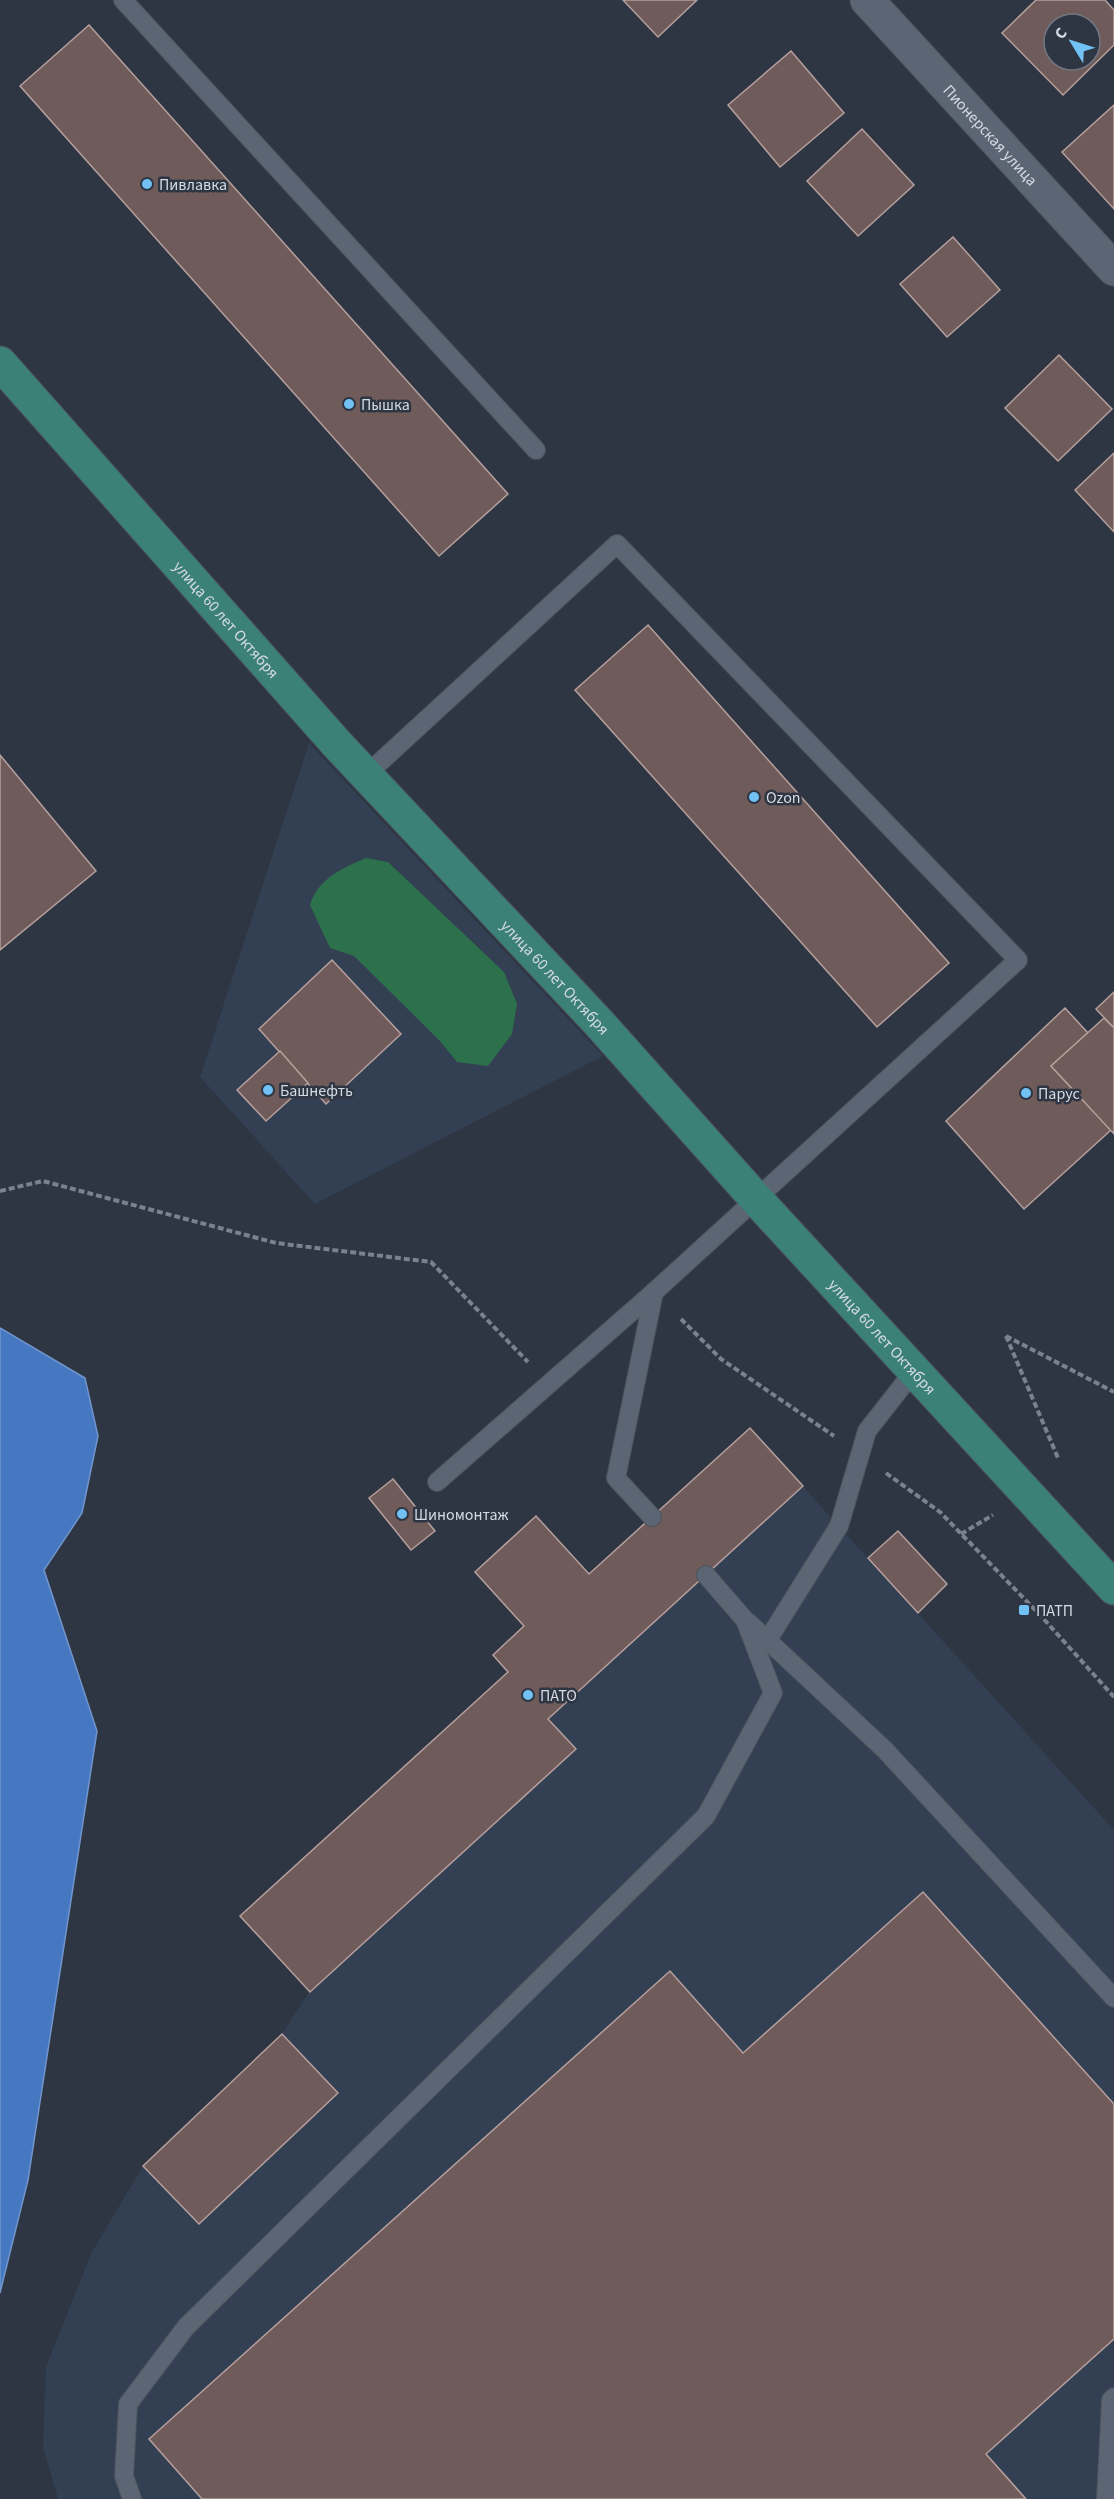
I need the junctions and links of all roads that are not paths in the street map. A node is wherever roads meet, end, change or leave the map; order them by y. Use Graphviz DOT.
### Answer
graph roads {
  1 [pos="123,0"];
  2 [pos="867,0"];
  3 [pos="1114,269"];
  4 [pos="0,363"];
  5 [pos="536,450"];
  6 [pos="366,775"];
  7 [pos="757,1200"];
  8 [pos="654,1292"];
  9 [pos="914,1371"];
  10 [pos="437,1482"];
  11 [pos="652,1517"];
  12 [pos="706,1575"];
  13 [pos="1114,1588"];
  14 [pos="745,1620"];
  15 [pos="767,1641"];
  16 [pos="1114,1998"];
  17 [pos="1114,2397"];
  18 [pos="132,2499"];
  19 [pos="1106,2499"];
  1 -- 5 [label="lane"];
  2 -- 3 [label="street, Пионерская улица"];
  4 -- 6 [label="main road, улица 60 лет Октября"];
  6 -- 7 [label="main road, улица 60 лет Октября"];
  6 -- 7 [label="lane"];
  7 -- 8 [label="lane"];
  7 -- 9 [label="main road, улица 60 лет Октября"];
  8 -- 10 [label="lane"];
  8 -- 11 [label="lane"];
  9 -- 13 [label="main road, улица 60 лет Октября"];
  9 -- 15 [label="lane"];
  12 -- 14 [label="lane"];
  14 -- 15 [label="lane"];
  14 -- 18 [label="lane"];
  15 -- 16 [label="lane"];
  17 -- 19 [label="lane"];
}
